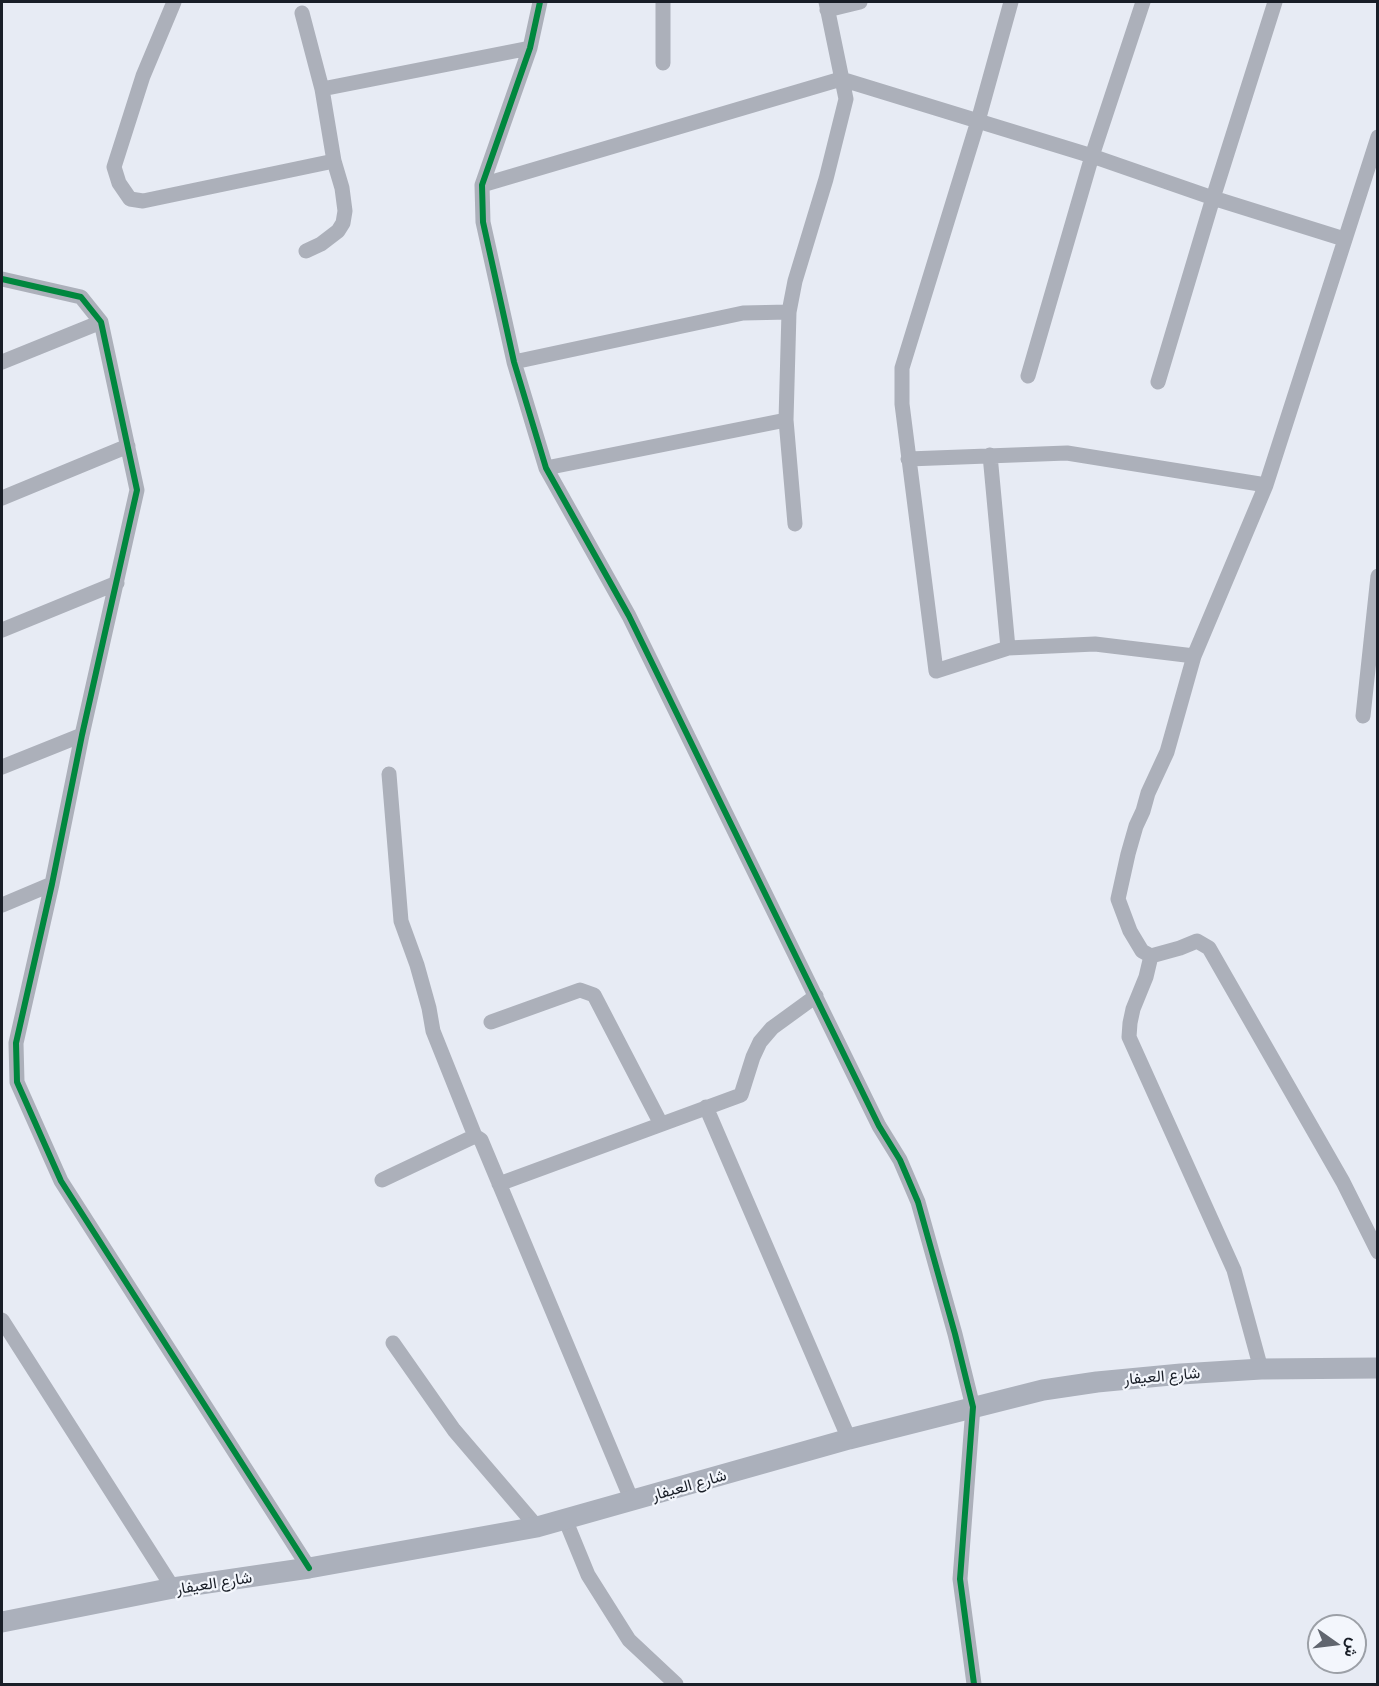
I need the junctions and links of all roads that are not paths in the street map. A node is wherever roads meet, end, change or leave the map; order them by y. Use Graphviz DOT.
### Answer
graph roads {
  1 [pos="174,2"];
  2 [pos="540,2"];
  3 [pos="663,2"];
  4 [pos="860,2"];
  5 [pos="1011,2"];
  6 [pos="1143,2"];
  7 [pos="1275,2"];
  8 [pos="826,6"];
  9 [pos="302,13"];
  10 [pos="530,48"];
  11 [pos="663,63"];
  12 [pos="841,79"];
  13 [pos="322,89"];
  14 [pos="978,121"];
  15 [pos="1377,137"];
  16 [pos="1092,156"];
  17 [pos="334,161"];
  18 [pos="482,185"];
  19 [pos="1214,198"];
  20 [pos="1344,239"];
  21 [pos="306,250"];
  22 [pos="2,279"];
  23 [pos="789,312"];
  24 [pos="101,322"];
  25 [pos="2,362"];
  26 [pos="514,362"];
  27 [pos="1028,376"];
  28 [pos="1158,382"];
  29 [pos="786,420"];
  30 [pos="128,446"];
  31 [pos="990,455"];
  32 [pos="908,459"];
  33 [pos="546,468"];
  34 [pos="1266,485"];
  35 [pos="2,498"];
  36 [pos="795,524"];
  37 [pos="1377,576"];
  38 [pos="117,583"];
  39 [pos="2,630"];
  40 [pos="1008,648"];
  41 [pos="1194,656"];
  42 [pos="1363,716"];
  43 [pos="82,735"];
  44 [pos="2,767"];
  45 [pos="388,774"];
  46 [pos="52,884"];
  47 [pos="2,905"];
  48 [pos="1151,956"];
  49 [pos="816,996"];
  50 [pos="491,1022"];
  51 [pos="706,1107"];
  52 [pos="661,1124"];
  53 [pos="475,1136"];
  54 [pos="382,1180"];
  55 [pos="500,1184"];
  56 [pos="1377,1252"];
  57 [pos="2,1320"];
  58 [pos="393,1343"];
  59 [pos="1377,1368"];
  60 [pos="1261,1369"];
  61 [pos="973,1407"];
  62 [pos="849,1439"];
  63 [pos="632,1501"];
  64 [pos="565,1519"];
  65 [pos="537,1527"];
  66 [pos="309,1568"];
  67 [pos="173,1588"];
  68 [pos="2,1622"];
  69 [pos="676,1684"];
  70 [pos="974,1684"];
  1 -- 17 [label="street"];
  2 -- 10 [label="street"];
  3 -- 11 [label="street"];
  4 -- 8 [label="street"];
  5 -- 14 [label="street"];
  6 -- 16 [label="street"];
  7 -- 19 [label="street"];
  8 -- 12 [label="street"];
  9 -- 13 [label="street"];
  10 -- 13 [label="street"];
  10 -- 18 [label="street"];
  12 -- 14 [label="street"];
  12 -- 18 [label="street"];
  12 -- 23 [label="street"];
  13 -- 17 [label="street"];
  14 -- 16 [label="street"];
  14 -- 32 [label="street"];
  15 -- 20 [label="street"];
  16 -- 19 [label="street"];
  16 -- 27 [label="street"];
  17 -- 21 [label="street"];
  18 -- 26 [label="street"];
  19 -- 20 [label="street"];
  19 -- 28 [label="street"];
  20 -- 34 [label="street"];
  22 -- 24 [label="street"];
  23 -- 26 [label="street"];
  23 -- 29 [label="street"];
  24 -- 25 [label="street"];
  24 -- 30 [label="street"];
  26 -- 33 [label="street"];
  29 -- 33 [label="street"];
  29 -- 36 [label="street"];
  30 -- 35 [label="street"];
  30 -- 38 [label="street"];
  31 -- 32 [label="street"];
  31 -- 34 [label="street"];
  31 -- 40 [label="street"];
  32 -- 40 [label="street"];
  33 -- 49 [label="street"];
  34 -- 41 [label="street"];
  37 -- 42 [label="street"];
  38 -- 39 [label="street"];
  38 -- 43 [label="street"];
  40 -- 41 [label="street"];
  41 -- 48 [label="street"];
  43 -- 44 [label="street"];
  43 -- 46 [label="street"];
  45 -- 53 [label="street"];
  46 -- 47 [label="street"];
  46 -- 66 [label="street"];
  48 -- 56 [label="street"];
  48 -- 60 [label="street"];
  49 -- 51 [label="street"];
  49 -- 61 [label="street"];
  50 -- 52 [label="street"];
  51 -- 52 [label="street"];
  51 -- 62 [label="street"];
  52 -- 55 [label="street"];
  53 -- 54 [label="street"];
  53 -- 55 [label="street"];
  55 -- 63 [label="street"];
  57 -- 67 [label="street"];
  58 -- 65 [label="street"];
  59 -- 60 [label="main road, شارع العيفار"];
  60 -- 61 [label="main road, شارع العيفار"];
  61 -- 62 [label="main road, شارع العيفار"];
  61 -- 70 [label="street"];
  62 -- 63 [label="main road, شارع العيفار"];
  63 -- 64 [label="main road, شارع العيفار"];
  64 -- 65 [label="main road, شارع العيفار"];
  64 -- 69 [label="street"];
  65 -- 66 [label="main road, شارع العيفار"];
  66 -- 67 [label="main road, شارع العيفار"];
  67 -- 68 [label="main road, شارع العيفار"];
}
